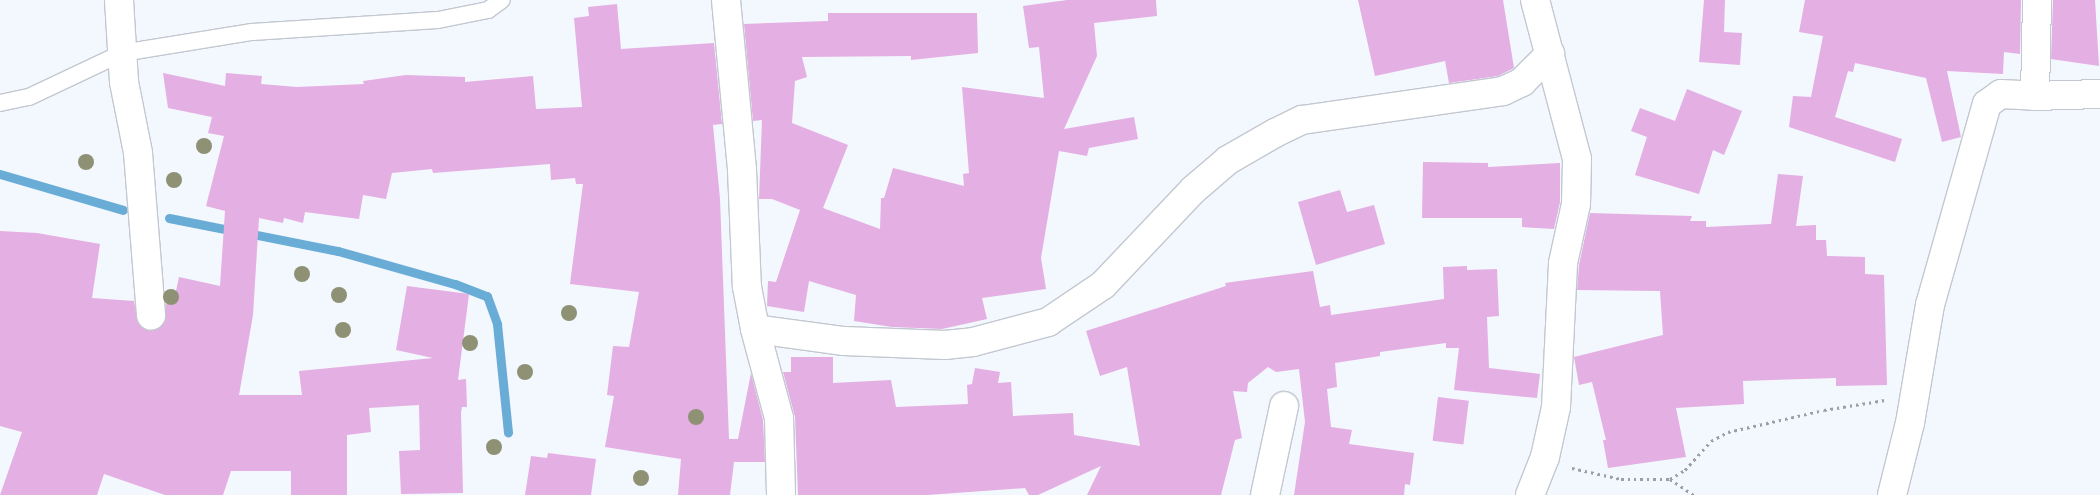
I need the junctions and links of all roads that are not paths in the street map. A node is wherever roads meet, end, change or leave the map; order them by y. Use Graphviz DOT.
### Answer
graph roads {
  1 [pos="119,0"];
  2 [pos="502,0"];
  3 [pos="726,0"];
  4 [pos="1535,0"];
  5 [pos="2037,0"];
  6 [pos="122,53"];
  7 [pos="1550,54"];
  8 [pos="2100,94"];
  9 [pos="2035,96"];
  10 [pos="0,103"];
  11 [pos="151,314"];
  12 [pos="755,329"];
  13 [pos="1284,406"];
  14 [pos="781,495"];
  15 [pos="1265,495"];
  16 [pos="1530,495"];
  17 [pos="1892,495"];
  1 -- 6 [label="street"];
  2 -- 6 [label="lane"];
  3 -- 12 [label="street"];
  4 -- 7 [label="street"];
  5 -- 9 [label="street"];
  6 -- 10 [label="lane"];
  6 -- 11 [label="street"];
  7 -- 12 [label="street"];
  7 -- 16 [label="street"];
  8 -- 9 [label="street"];
  9 -- 17 [label="street"];
  12 -- 14 [label="street"];
  13 -- 15 [label="street"];
}
